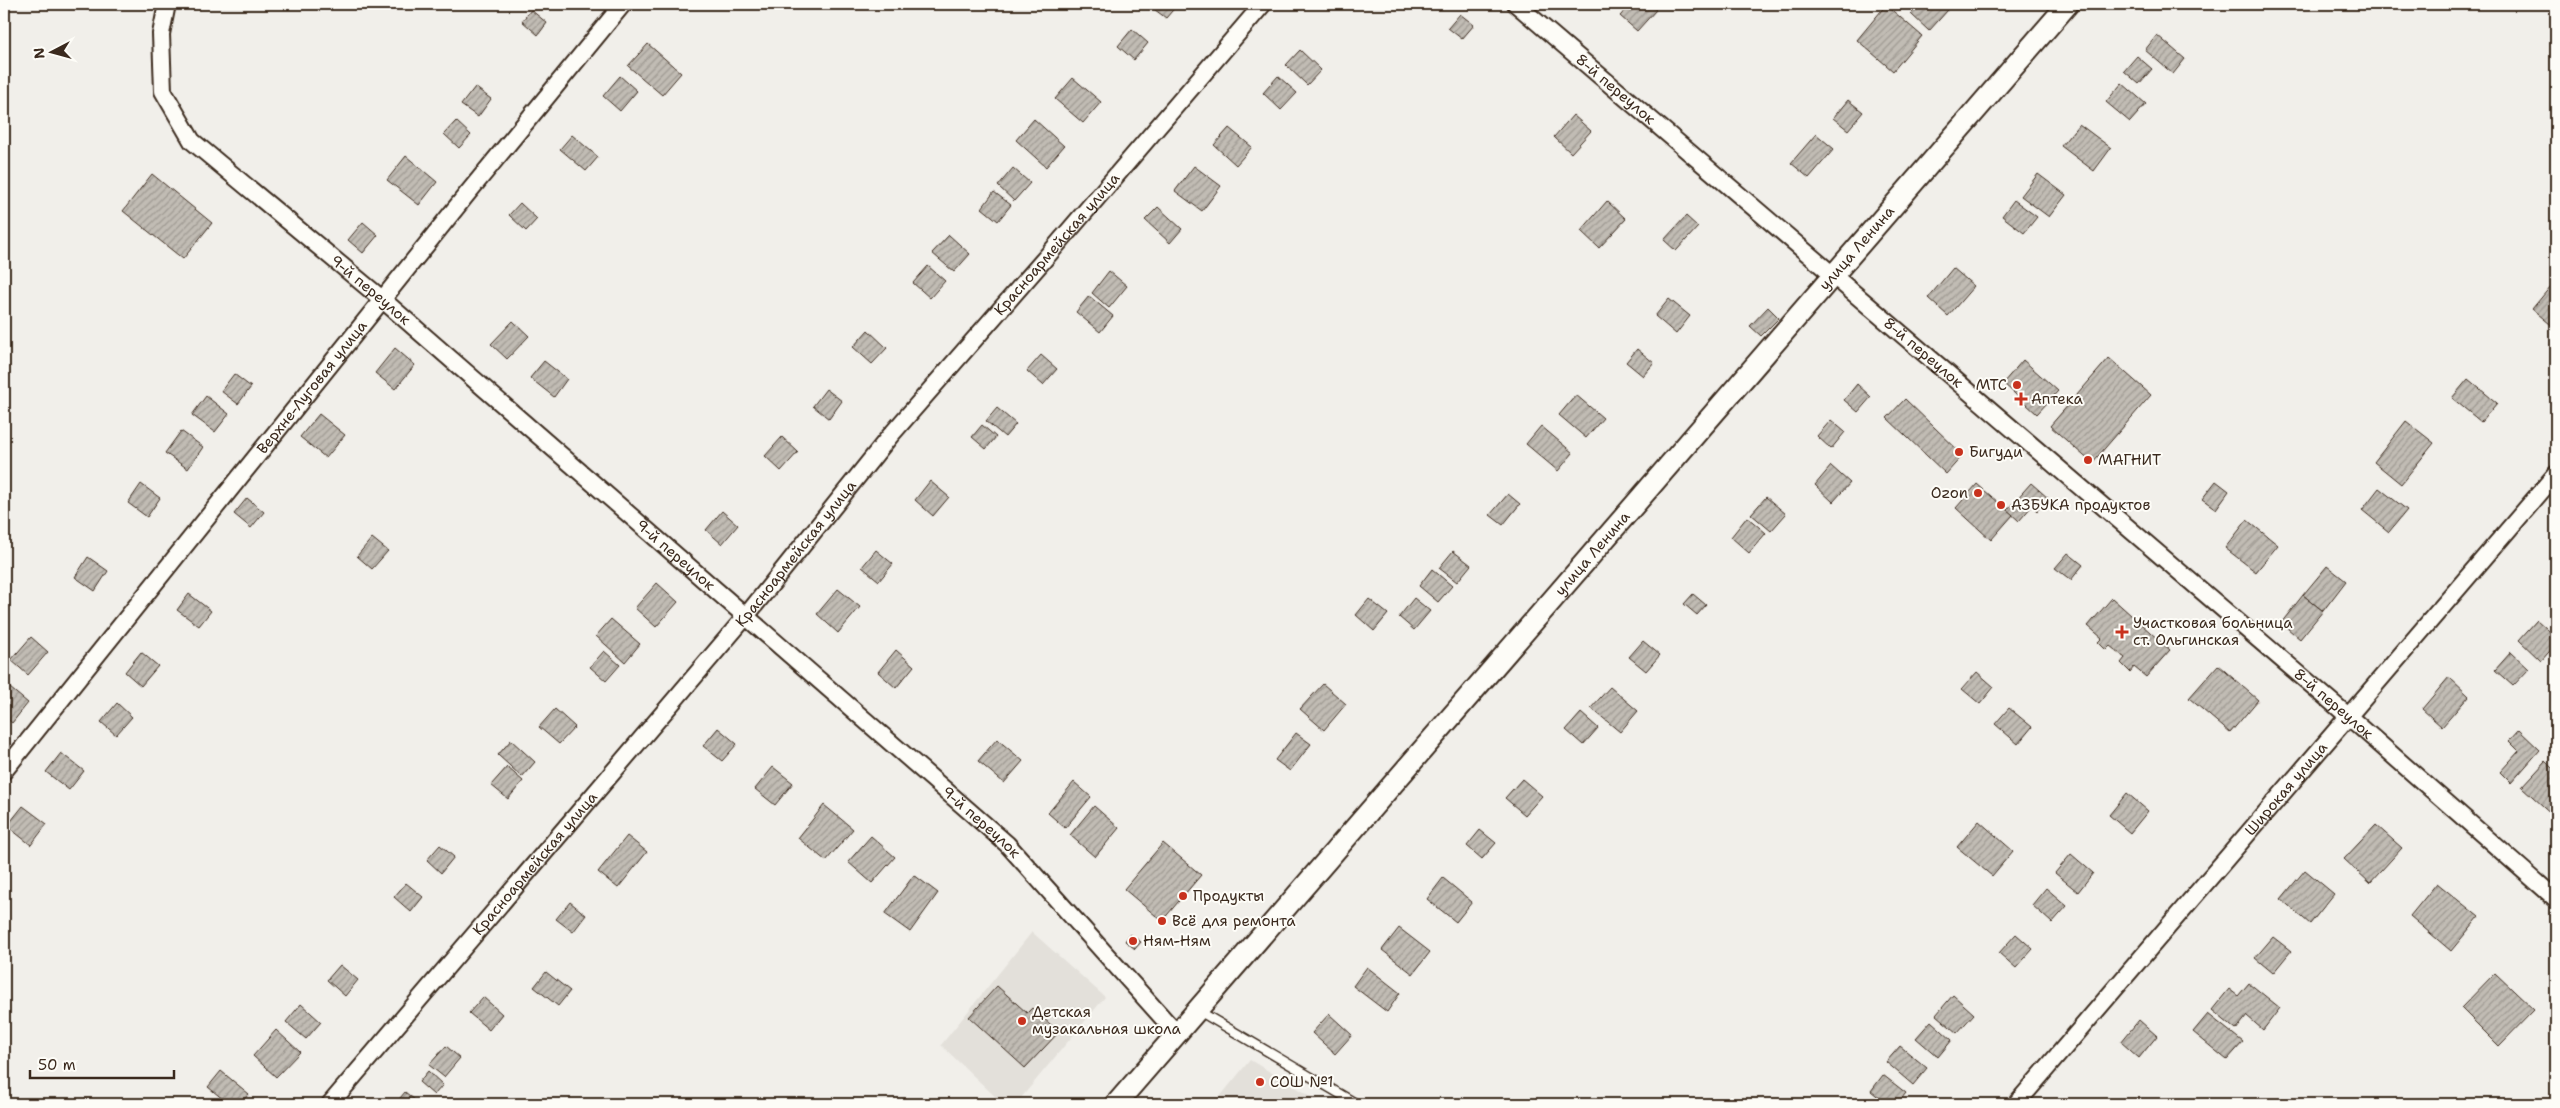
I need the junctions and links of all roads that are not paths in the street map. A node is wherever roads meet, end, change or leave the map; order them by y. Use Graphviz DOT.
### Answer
graph roads {
  1 [pos="167,4"];
  2 [pos="623,4"];
  3 [pos="1263,4"];
  4 [pos="1516,4"];
  5 [pos="2068,4"];
  6 [pos="1834,275"];
  7 [pos="383,300"];
  8 [pos="2556,474"];
  9 [pos="746,616"];
  10 [pos="2348,716"];
  11 [pos="4,771"];
  12 [pos="2556,899"];
  13 [pos="1199,1011"];
  14 [pos="1178,1035"];
  15 [pos="330,1104"];
  16 [pos="1116,1104"];
  17 [pos="1357,1104"];
  18 [pos="2016,1104"];
  1 -- 7 [label="street, 9-й переулок"];
  2 -- 7 [label="street, Верхне-Луговая улица"];
  3 -- 9 [label="street, Красноармейская улица"];
  4 -- 6 [label="street, 8-й переулок"];
  5 -- 6 [label="street, улица Ленина"];
  6 -- 10 [label="street, 8-й переулок"];
  6 -- 13 [label="street, улица Ленина"];
  7 -- 9 [label="street, 9-й переулок"];
  7 -- 11 [label="street, Верхне-Луговая улица"];
  8 -- 10 [label="street, Широкая улица"];
  9 -- 14 [label="street, 9-й переулок"];
  9 -- 15 [label="street, Красноармейская улица"];
  10 -- 12 [label="street, 8-й переулок"];
  10 -- 18 [label="street, Широкая улица"];
  13 -- 14 [label="street, улица Ленина"];
  13 -- 17 [label="lane"];
  14 -- 16 [label="street, улица Ленина"];
}
